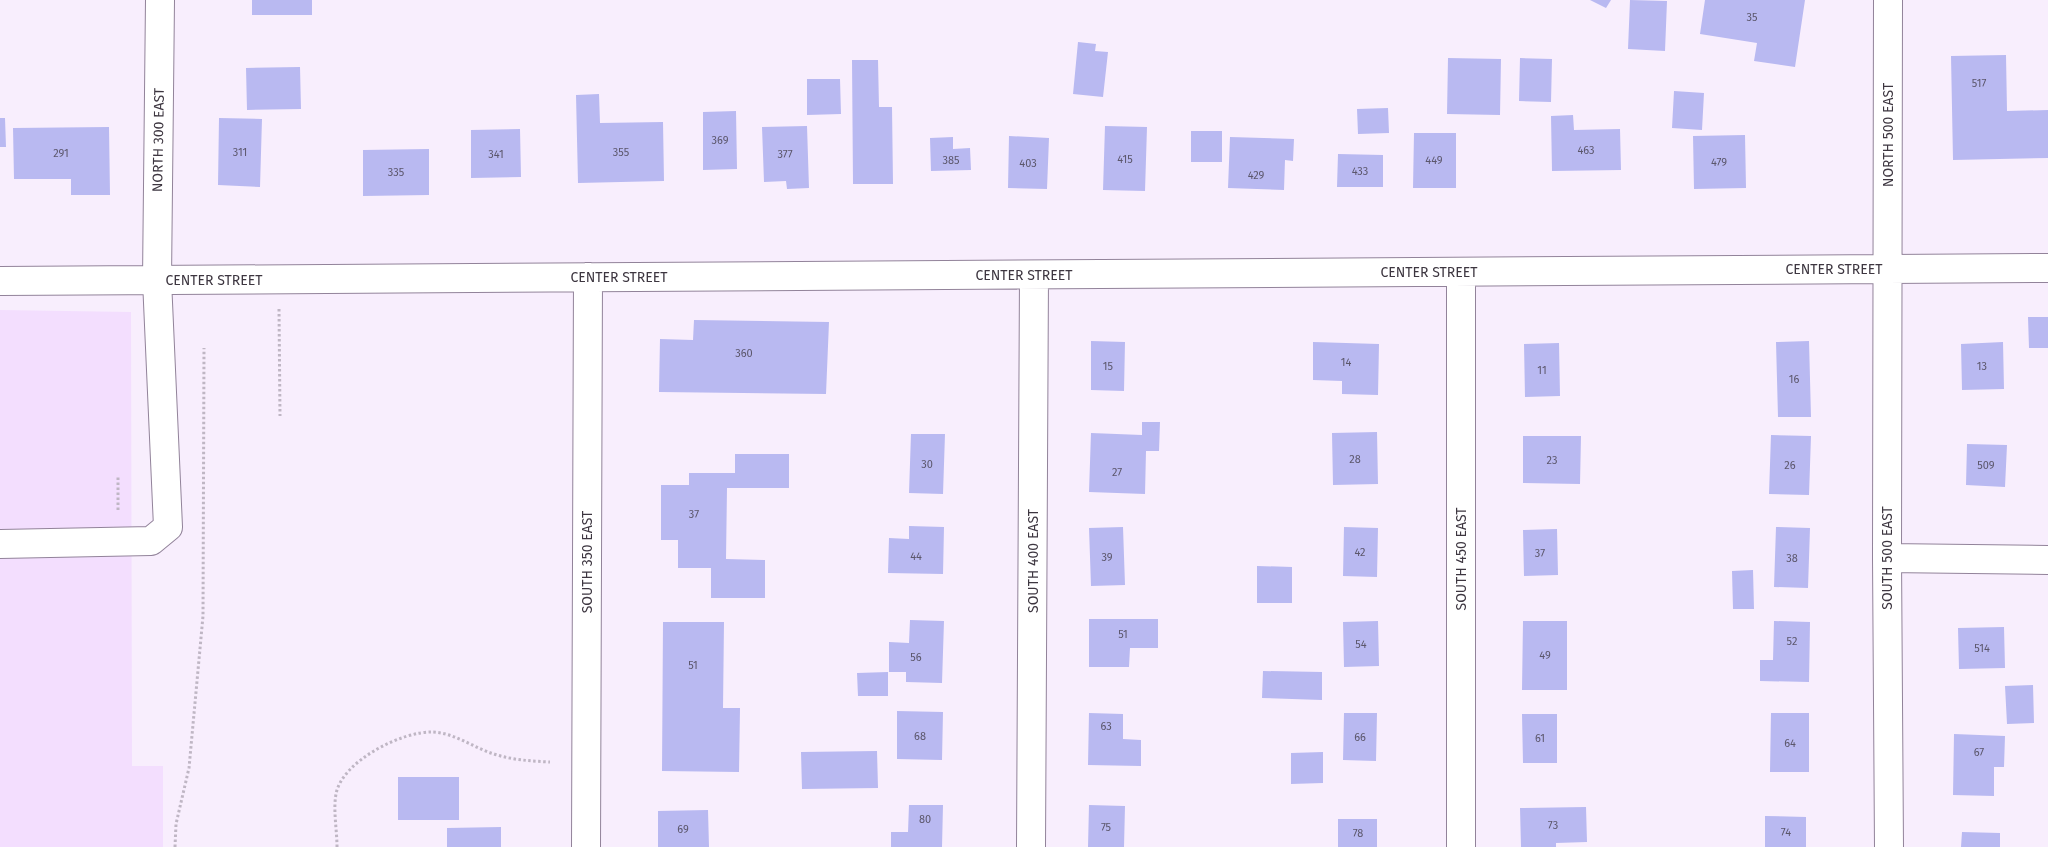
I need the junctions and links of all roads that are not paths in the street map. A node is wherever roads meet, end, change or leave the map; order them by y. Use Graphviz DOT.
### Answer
graph roads {
  1 [pos="160,0"];
  2 [pos="1888,0"];
  3 [pos="2048,268"];
  4 [pos="1888,269"];
  5 [pos="1461,272"];
  6 [pos="1034,274"];
  7 [pos="588,277"];
  8 [pos="157,280"];
  9 [pos="0,281"];
  10 [pos="0,544"];
  11 [pos="1887,558"];
  12 [pos="2048,560"];
  13 [pos="586,847"];
  14 [pos="1031,847"];
  15 [pos="1461,847"];
  16 [pos="1889,847"];
  1 -- 8 [label="street, NORTH 300 EAST"];
  2 -- 4 [label="street, NORTH 500 EAST"];
  3 -- 4 [label="street, CENTER STREET"];
  4 -- 5 [label="street, CENTER STREET"];
  4 -- 11 [label="street, SOUTH 500 EAST"];
  5 -- 6 [label="street, CENTER STREET"];
  5 -- 15 [label="street, SOUTH 450 EAST"];
  6 -- 7 [label="street, CENTER STREET"];
  6 -- 14 [label="street, SOUTH 400 EAST"];
  7 -- 8 [label="street, CENTER STREET"];
  7 -- 13 [label="street, SOUTH 350 EAST"];
  8 -- 9 [label="street, CENTER STREET"];
  8 -- 10 [label="street, NORTH 300 EAST"];
  11 -- 12 [label="street"];
  11 -- 16 [label="street, SOUTH 500 EAST"];
}
